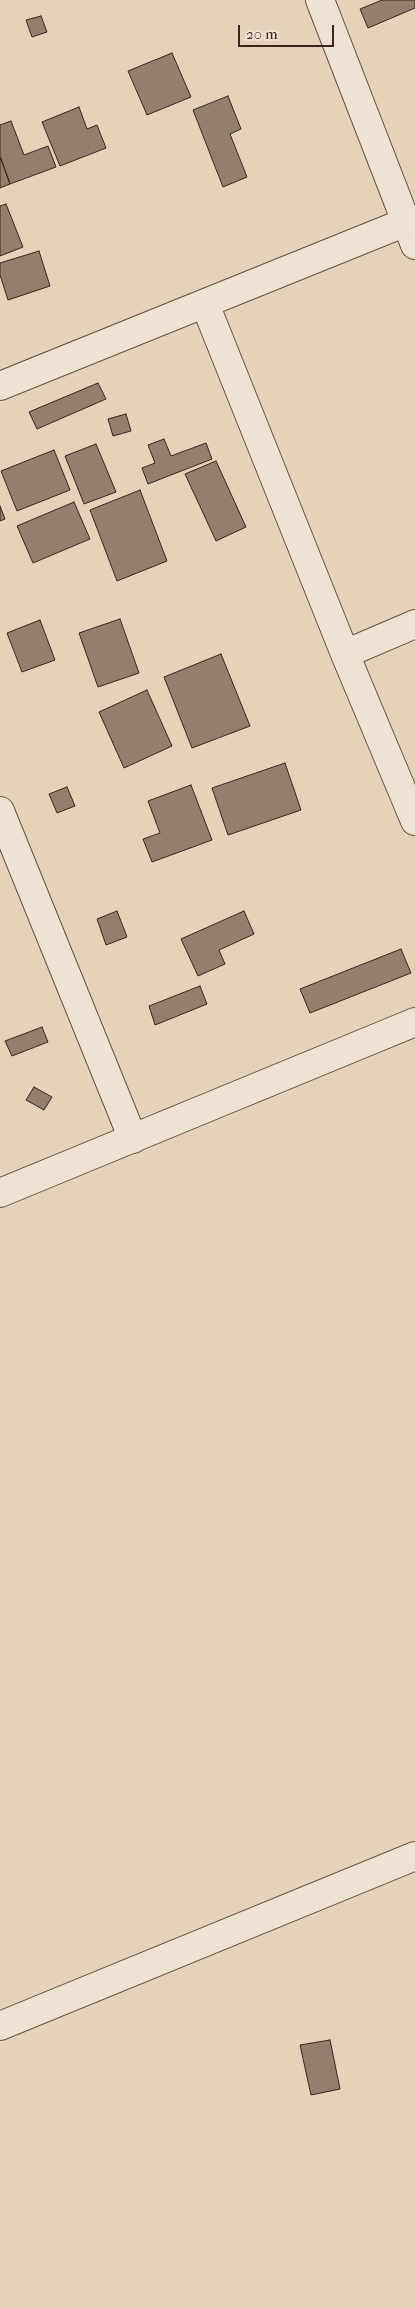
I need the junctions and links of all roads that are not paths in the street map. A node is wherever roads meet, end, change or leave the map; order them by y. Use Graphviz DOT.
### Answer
graph roads {
  1 [pos="320,0"];
  2 [pos="410,233"];
  3 [pos="205,304"];
  4 [pos="0,386"];
  5 [pos="415,624"];
  6 [pos="344,654"];
  7 [pos="0,811"];
  8 [pos="415,821"];
  9 [pos="415,1022"];
  10 [pos="133,1138"];
  11 [pos="0,1193"];
  12 [pos="415,1856"];
  13 [pos="0,2026"];
  1 -- 2 [label="street"];
  2 -- 3 [label="street"];
  3 -- 4 [label="street"];
  3 -- 6 [label="street"];
  5 -- 6 [label="street"];
  6 -- 8 [label="street"];
  7 -- 10 [label="street"];
  9 -- 10 [label="street"];
  10 -- 11 [label="street"];
  12 -- 13 [label="street"];
}
